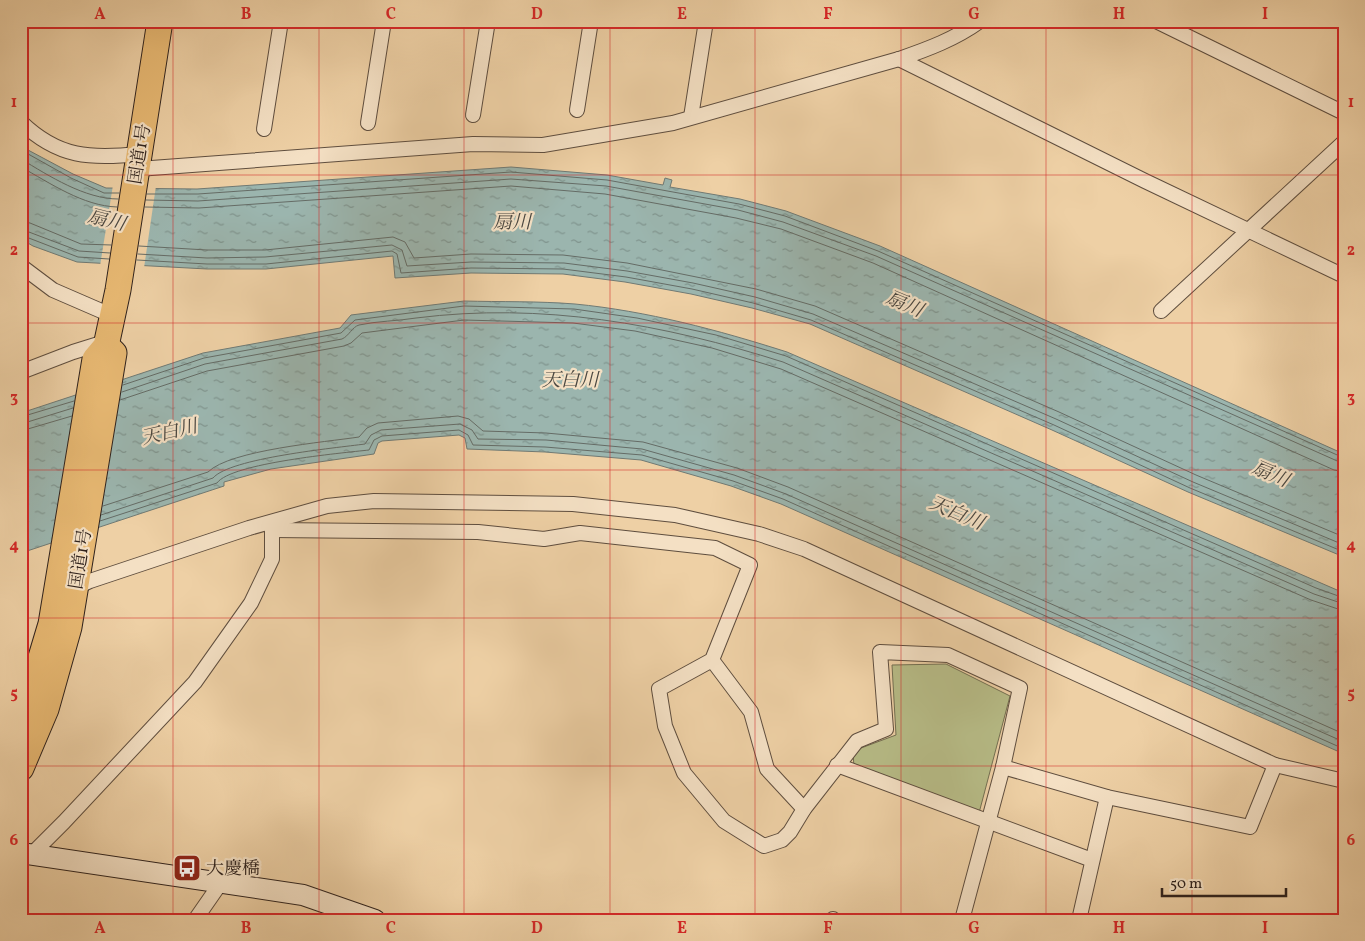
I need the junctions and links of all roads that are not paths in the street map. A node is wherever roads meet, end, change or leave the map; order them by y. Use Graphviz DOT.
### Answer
graph roads {
  1 [pos="160,21"];
  2 [pos="281,21"];
  3 [pos="384,21"];
  4 [pos="488,21"];
  5 [pos="591,21"];
  6 [pos="706,21"];
  7 [pos="980,21"];
  8 [pos="1156,21"];
  9 [pos="899,59"];
  10 [pos="577,110"];
  11 [pos="1344,113"];
  12 [pos="473,114"];
  13 [pos="691,117"];
  14 [pos="21,122"];
  15 [pos="368,123"];
  16 [pos="264,129"];
  17 [pos="1344,142"];
  18 [pos="138,167"];
  19 [pos="1249,230"];
  20 [pos="21,266"];
  21 [pos="1344,276"];
  22 [pos="1161,311"];
  23 [pos="113,316"];
  24 [pos="105,350"];
  25 [pos="21,372"];
  26 [pos="270,526"];
  27 [pos="69,585"];
  28 [pos="712,660"];
  29 [pos="21,724"];
  30 [pos="837,765"];
  31 [pos="1275,765"];
  32 [pos="1003,767"];
  33 [pos="21,768"];
  34 [pos="1344,781"];
  35 [pos="1107,797"];
  36 [pos="804,809"];
  37 [pos="987,822"];
  38 [pos="26,854"];
  39 [pos="1092,860"];
  40 [pos="220,884"];
  41 [pos="195,920"];
  42 [pos="375,920"];
  43 [pos="962,920"];
  44 [pos="1079,920"];
  1 -- 18 [label="highway, 国道1号"];
  2 -- 16 [label="street"];
  3 -- 15 [label="street"];
  4 -- 12 [label="street"];
  5 -- 10 [label="street"];
  6 -- 13 [label="street"];
  7 -- 9 [label="street"];
  8 -- 11 [label="street"];
  9 -- 13 [label="street"];
  9 -- 19 [label="street"];
  13 -- 18 [label="street"];
  14 -- 18 [label="street"];
  17 -- 19 [label="street"];
  18 -- 23 [label="highway, 国道1号"];
  19 -- 21 [label="street"];
  19 -- 22 [label="street"];
  20 -- 23 [label="street"];
  23 -- 24 [label="highway, 国道1号"];
  24 -- 25 [label="street"];
  24 -- 27 [label="highway, 国道1号"];
  26 -- 27 [label="street"];
  26 -- 28 [label="street"];
  26 -- 31 [label="street"];
  26 -- 38 [label="street"];
  27 -- 29 [label="highway, 国道1号"];
  27 -- 33 [label="highway, 国道1号"];
  28 -- 36 [label="street"];
  28 -- 36 [label="street"];
  30 -- 32 [label="street"];
  30 -- 36 [label="street"];
  30 -- 37 [label="street"];
  31 -- 34 [label="street"];
  31 -- 35 [label="street"];
  32 -- 35 [label="street"];
  32 -- 37 [label="street"];
  35 -- 39 [label="street"];
  37 -- 39 [label="street"];
  37 -- 43 [label="street"];
  38 -- 40 [label="street"];
  39 -- 44 [label="street"];
  40 -- 41 [label="street"];
  40 -- 42 [label="street"];
}
